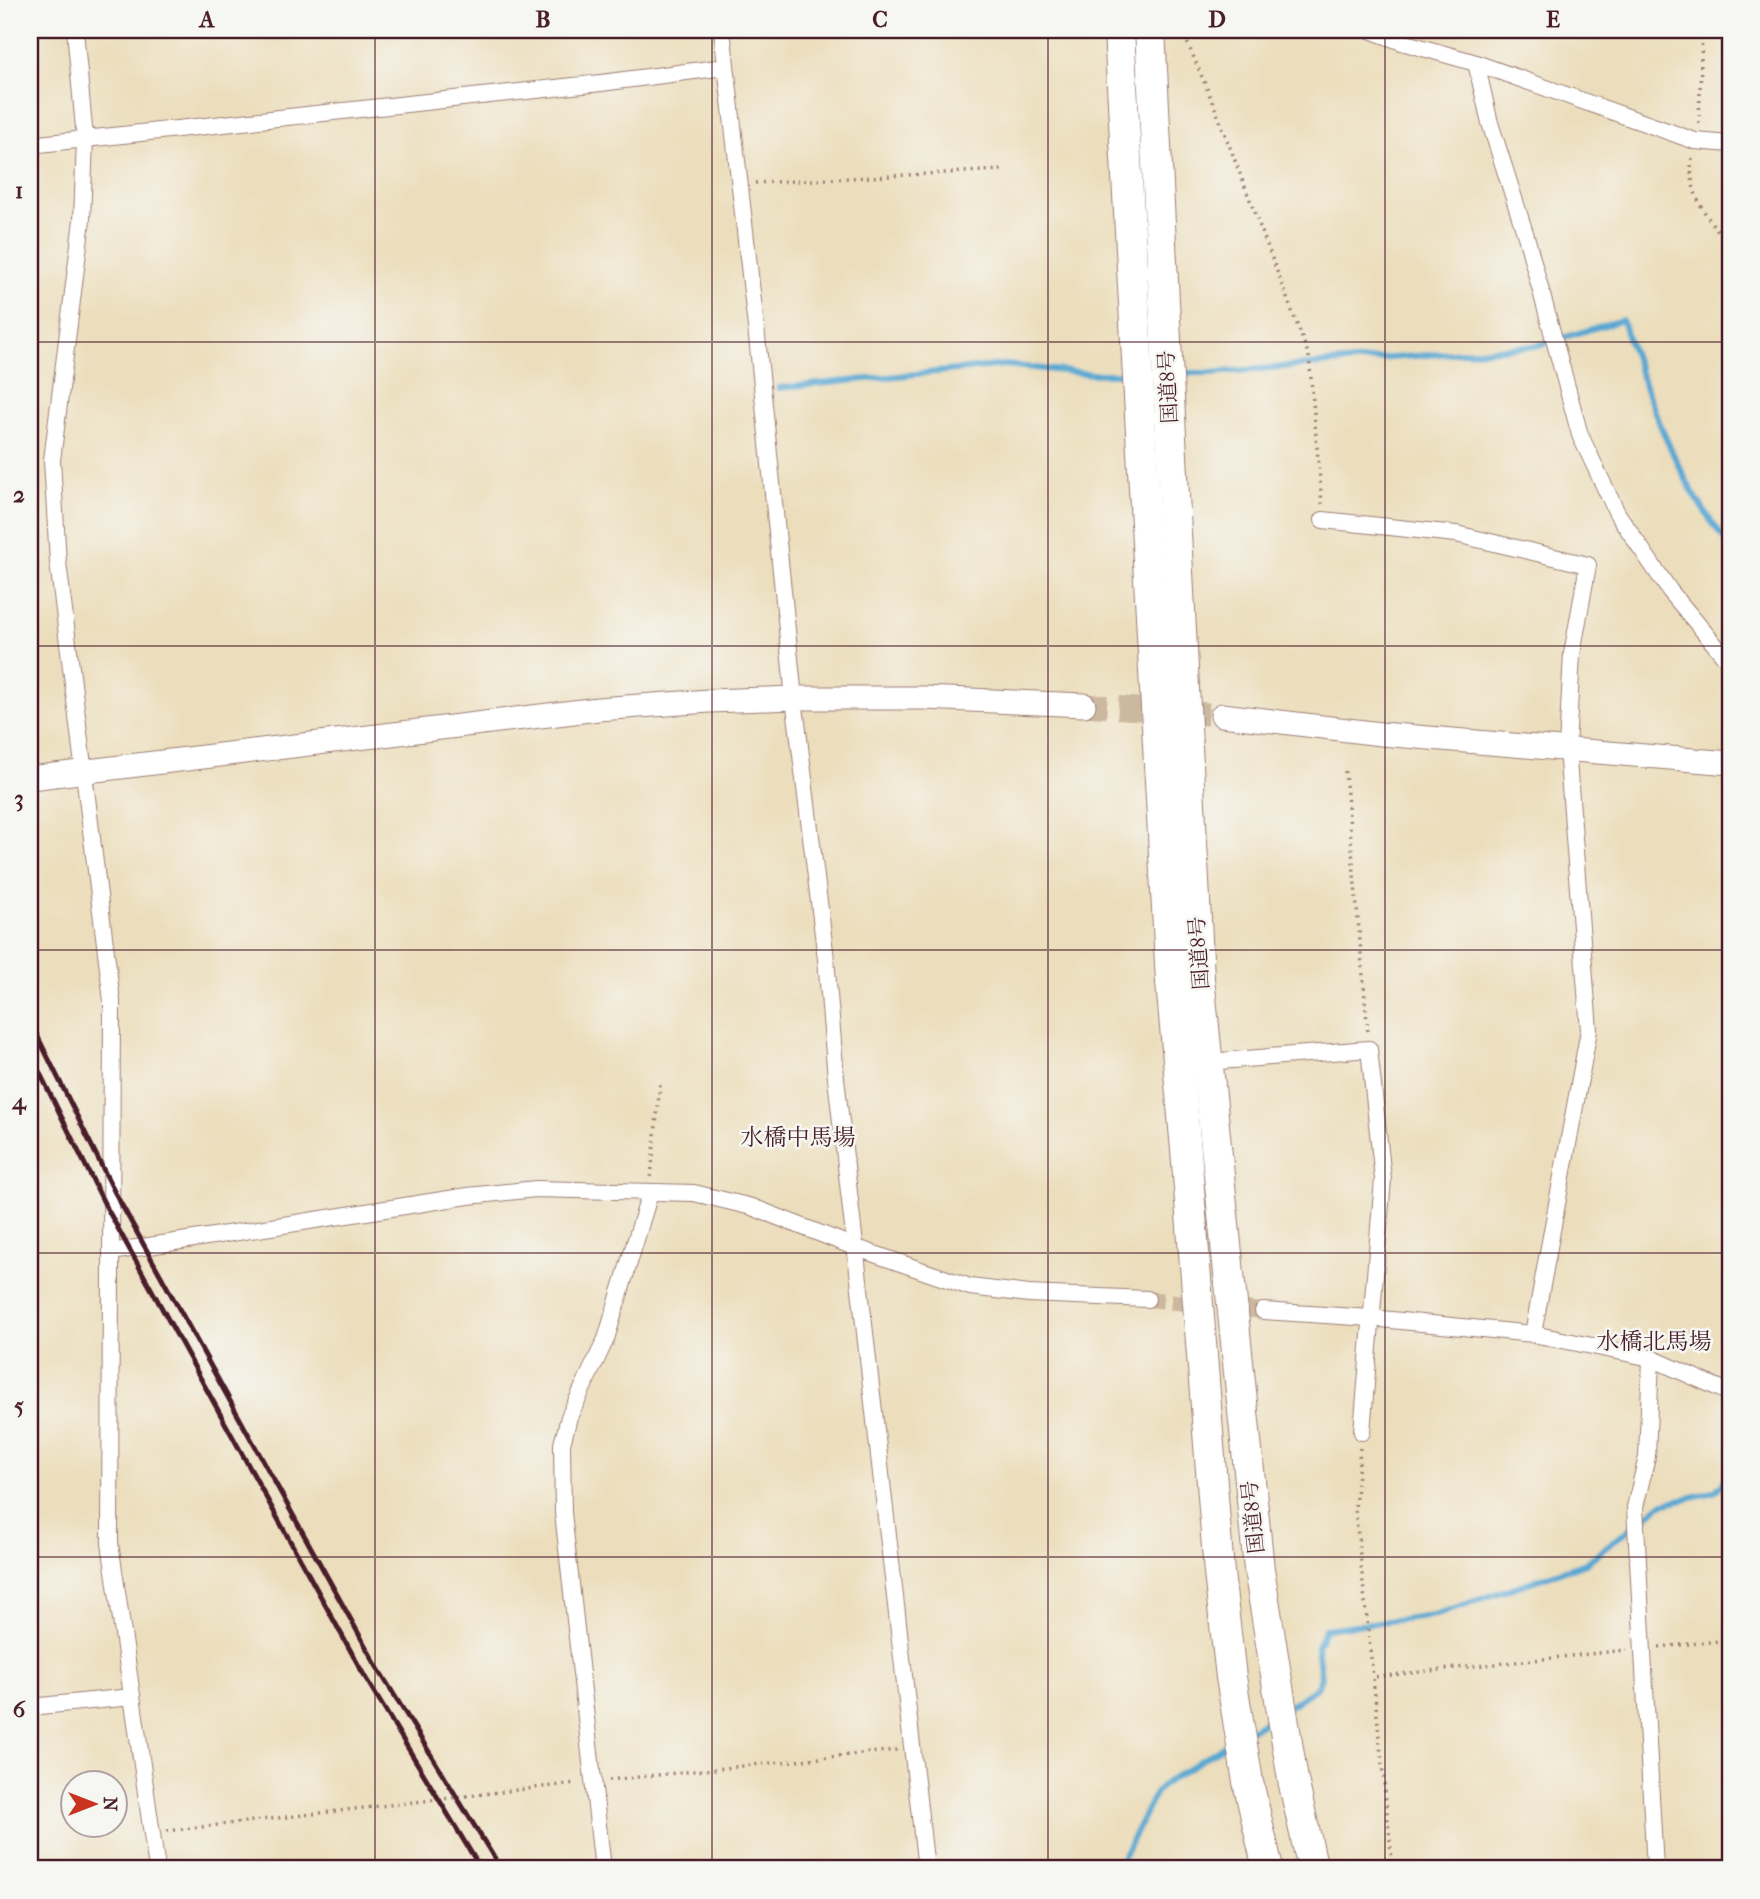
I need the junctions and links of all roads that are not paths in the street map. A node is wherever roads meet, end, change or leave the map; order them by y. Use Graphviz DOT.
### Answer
graph roads {
  1 [pos="75,30"];
  2 [pos="722,30"];
  3 [pos="1119,30"];
  4 [pos="1150,30"];
  5 [pos="1370,30"];
  6 [pos="1476,63"];
  7 [pos="725,67"];
  8 [pos="85,139"];
  9 [pos="1730,144"];
  10 [pos="30,145"];
  11 [pos="1323,520"];
  12 [pos="1730,663"];
  13 [pos="794,698"];
  14 [pos="1084,705"];
  15 [pos="1222,715"];
  16 [pos="1567,748"];
  17 [pos="1730,763"];
  18 [pos="85,772"];
  19 [pos="30,778"];
  20 [pos="1208,1062"];
  21 [pos="650,1193"];
  22 [pos="857,1248"];
  23 [pos="111,1252"];
  24 [pos="1147,1299"];
  25 [pos="1263,1311"];
  26 [pos="1371,1318"];
  27 [pos="1533,1335"];
  28 [pos="1651,1358"];
  29 [pos="1730,1393"];
  30 [pos="1362,1432"];
  31 [pos="132,1697"];
  32 [pos="30,1707"];
  33 [pos="157,1869"];
  34 [pos="603,1869"];
  35 [pos="926,1869"];
  36 [pos="1269,1869"];
  37 [pos="1313,1869"];
  38 [pos="1655,1869"];
  1 -- 8 [label="street"];
  2 -- 7 [label="street"];
  3 -- 36 [label="highway, 国道8号"];
  4 -- 20 [label="highway, 国道8号"];
  5 -- 6 [label="street"];
  6 -- 9 [label="street"];
  6 -- 12 [label="street"];
  7 -- 8 [label="street"];
  7 -- 13 [label="street"];
  8 -- 10 [label="street"];
  8 -- 18 [label="street"];
  11 -- 16 [label="street"];
  13 -- 14 [label="street"];
  13 -- 18 [label="street"];
  13 -- 22 [label="street"];
  15 -- 16 [label="street"];
  16 -- 17 [label="street"];
  16 -- 27 [label="street"];
  18 -- 19 [label="street"];
  18 -- 23 [label="street"];
  20 -- 26 [label="street"];
  20 -- 37 [label="highway, 国道8号"];
  21 -- 22 [label="street"];
  21 -- 23 [label="street"];
  21 -- 34 [label="street"];
  22 -- 24 [label="street"];
  22 -- 35 [label="street"];
  23 -- 31 [label="street"];
  25 -- 26 [label="street"];
  26 -- 27 [label="street"];
  26 -- 30 [label="street"];
  27 -- 28 [label="street"];
  28 -- 29 [label="street"];
  28 -- 38 [label="street"];
  31 -- 32 [label="street"];
  31 -- 33 [label="street"];
}
